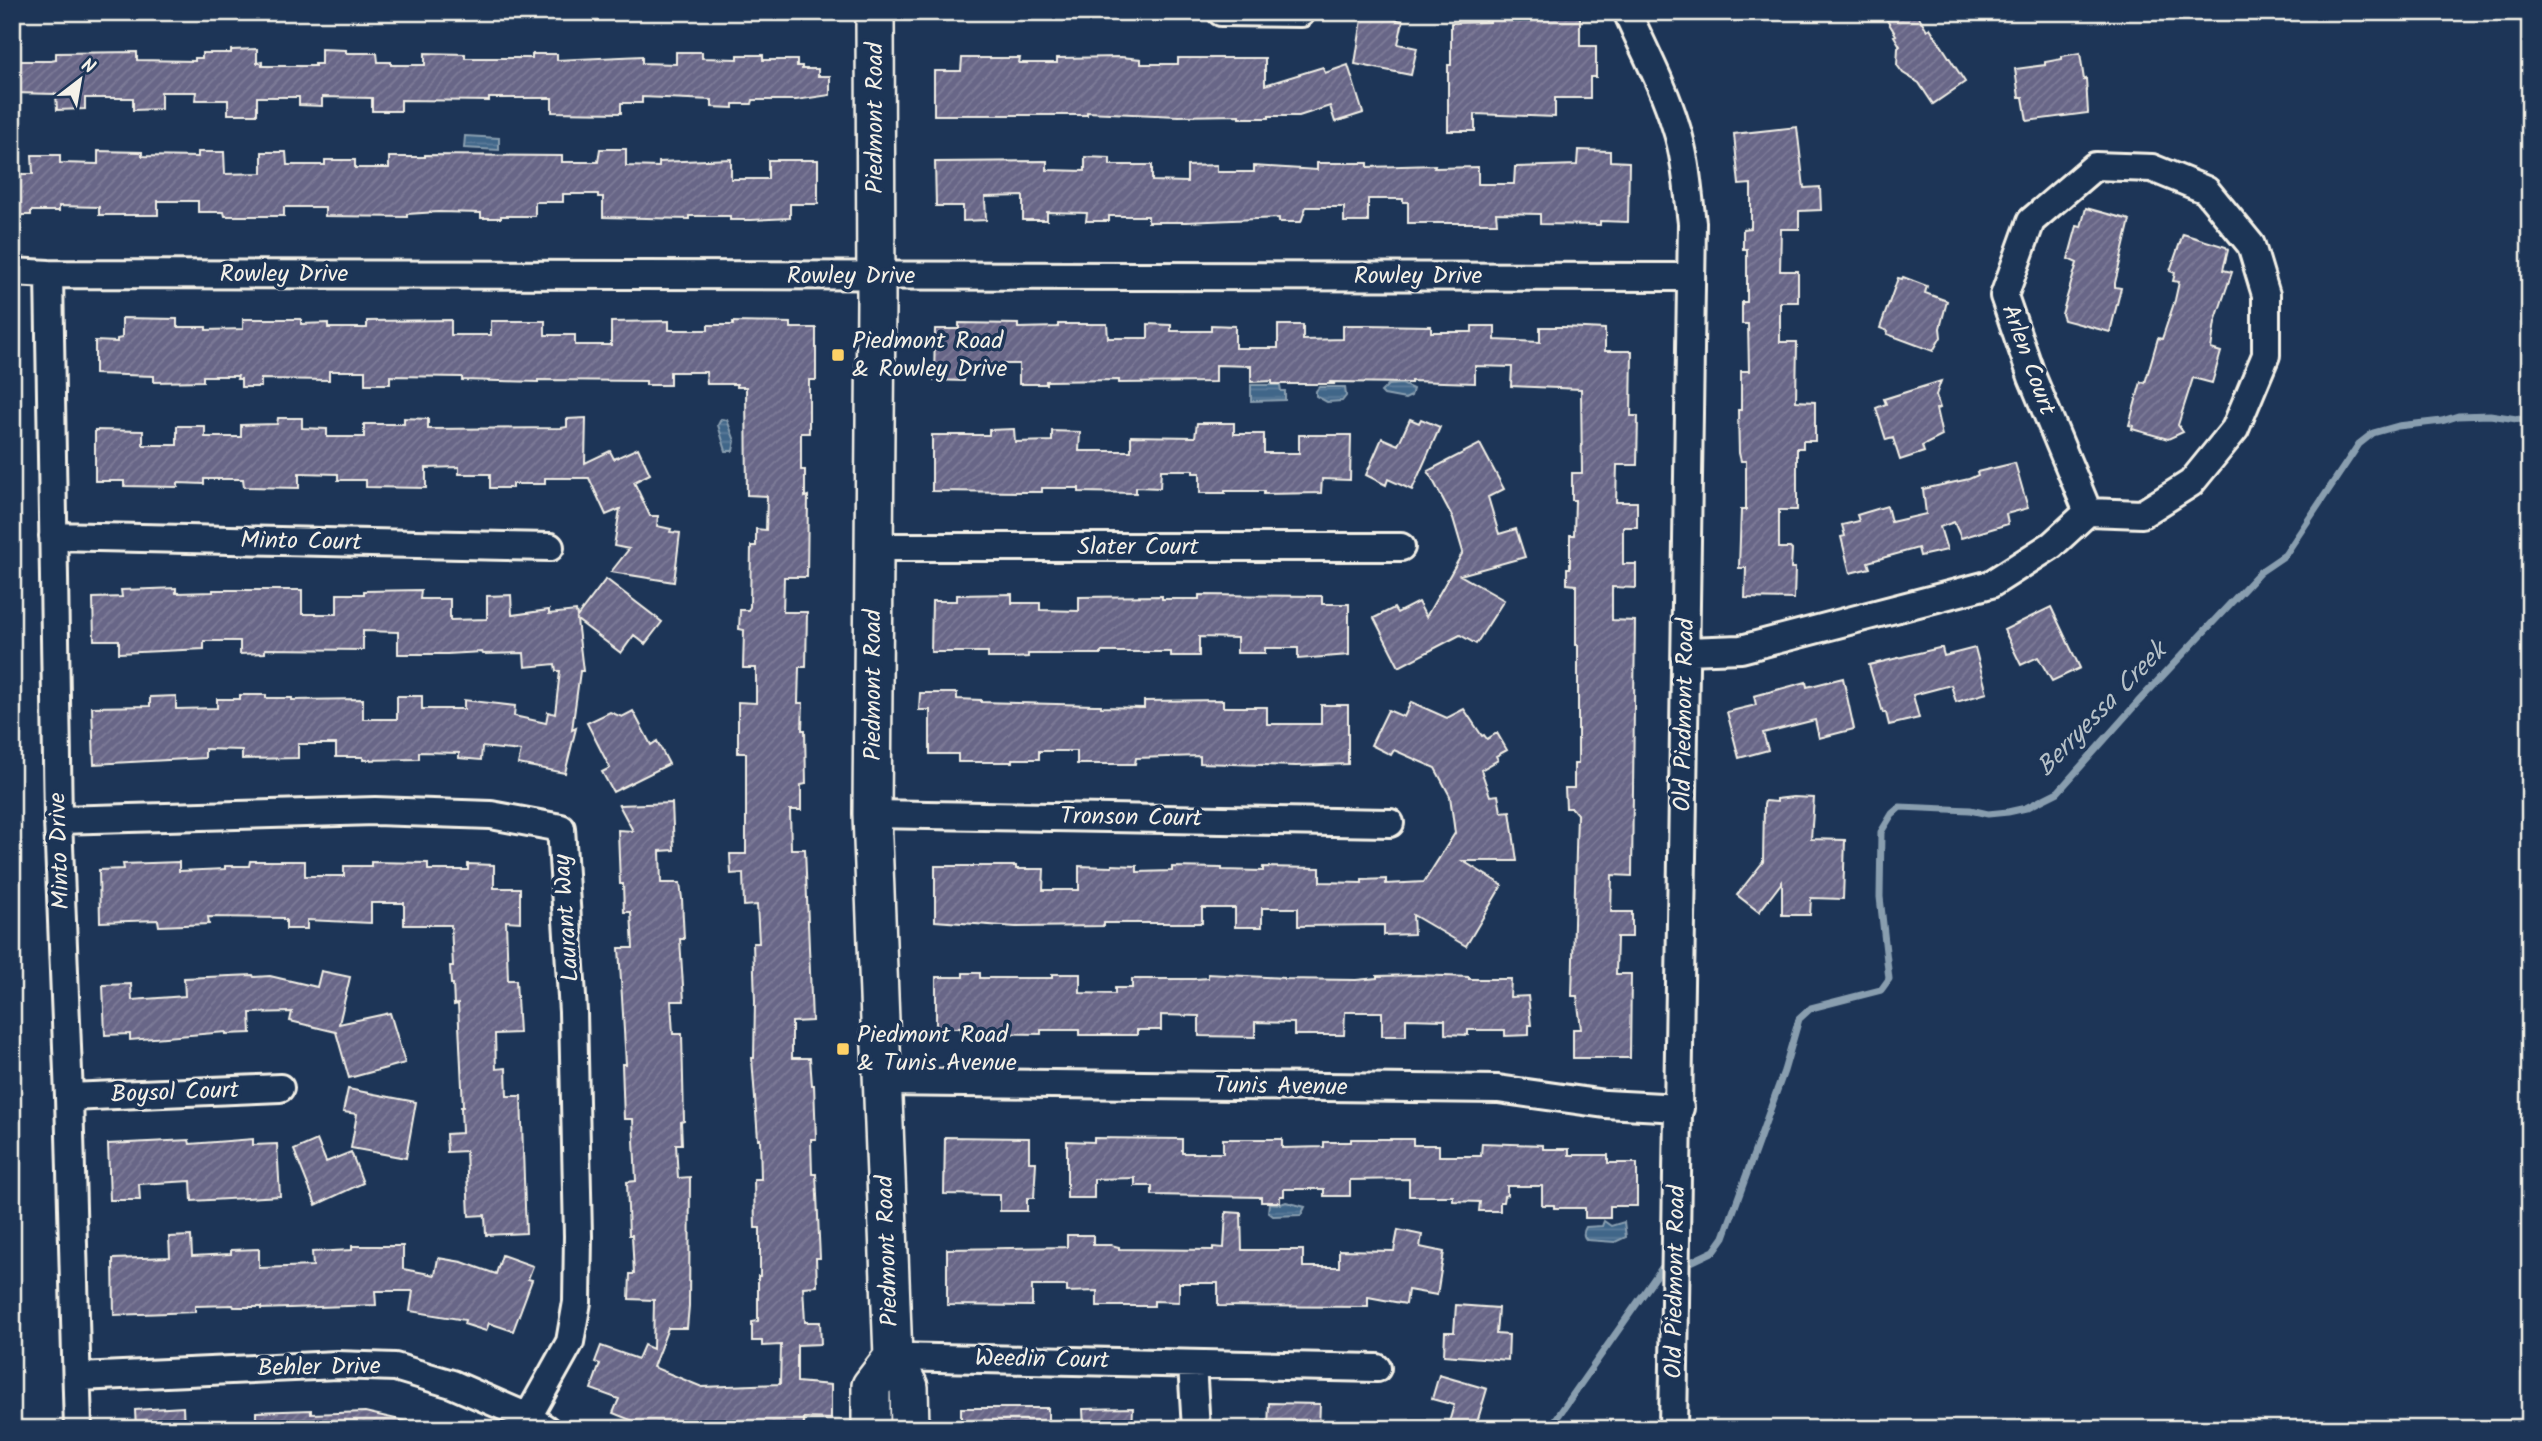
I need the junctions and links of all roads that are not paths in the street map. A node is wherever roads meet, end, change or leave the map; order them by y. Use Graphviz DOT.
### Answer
graph roads {
  1 [pos="875,12"];
  2 [pos="1221,12"];
  3 [pos="1627,12"];
  4 [pos="1301,13"];
  5 [pos="12,272"];
  6 [pos="49,274"];
  7 [pos="876,276"];
  8 [pos="1691,277"];
  9 [pos="2088,512"];
  10 [pos="53,536"];
  11 [pos="550,547"];
  12 [pos="874,547"];
  13 [pos="1401,547"];
  14 [pos="1686,651"];
  15 [pos="872,814"];
  16 [pos="58,820"];
  17 [pos="1390,822"];
  18 [pos="881,1082"];
  19 [pos="280,1088"];
  20 [pos="69,1097"];
  21 [pos="1679,1108"];
  22 [pos="893,1357"];
  23 [pos="1192,1364"];
  24 [pos="1377,1368"];
  25 [pos="79,1377"];
  26 [pos="537,1423"];
  27 [pos="78,1429"];
  28 [pos="871,1429"];
  29 [pos="910,1429"];
  30 [pos="1196,1429"];
  31 [pos="1673,1429"];
  1 -- 7 [label="main road, Piedmont Road"];
  2 -- 4 [label="street"];
  3 -- 8 [label="street, Old Piedmont Road"];
  5 -- 6 [label="street, Rowley Drive"];
  6 -- 7 [label="street, Rowley Drive"];
  6 -- 10 [label="street, Minto Drive"];
  7 -- 8 [label="street, Rowley Drive"];
  7 -- 12 [label="main road, Piedmont Road"];
  8 -- 14 [label="street, Old Piedmont Road"];
  9 -- 9 [label="street, Arlen Court"];
  9 -- 14 [label="street"];
  10 -- 11 [label="street, Minto Court"];
  10 -- 16 [label="street, Minto Drive"];
  12 -- 13 [label="street, Slater Court"];
  12 -- 15 [label="main road, Piedmont Road"];
  14 -- 21 [label="street, Old Piedmont Road"];
  15 -- 17 [label="street, Tronson Court"];
  15 -- 18 [label="main road, Piedmont Road"];
  16 -- 20 [label="street, Minto Drive"];
  16 -- 26 [label="street, Laurant Way"];
  18 -- 21 [label="street, Tunis Avenue"];
  18 -- 22 [label="main road, Piedmont Road"];
  19 -- 20 [label="street, Boysol Court"];
  20 -- 25 [label="street, Minto Drive"];
  21 -- 31 [label="street, Old Piedmont Road"];
  22 -- 23 [label="street, Weedin Court"];
  22 -- 28 [label="main road, Piedmont Road"];
  22 -- 29 [label="main road, Piedmont Road"];
  23 -- 24 [label="street, Weedin Court"];
  23 -- 30 [label="street"];
  25 -- 26 [label="street, Behler Drive"];
  25 -- 27 [label="street, Minto Drive"];
}
